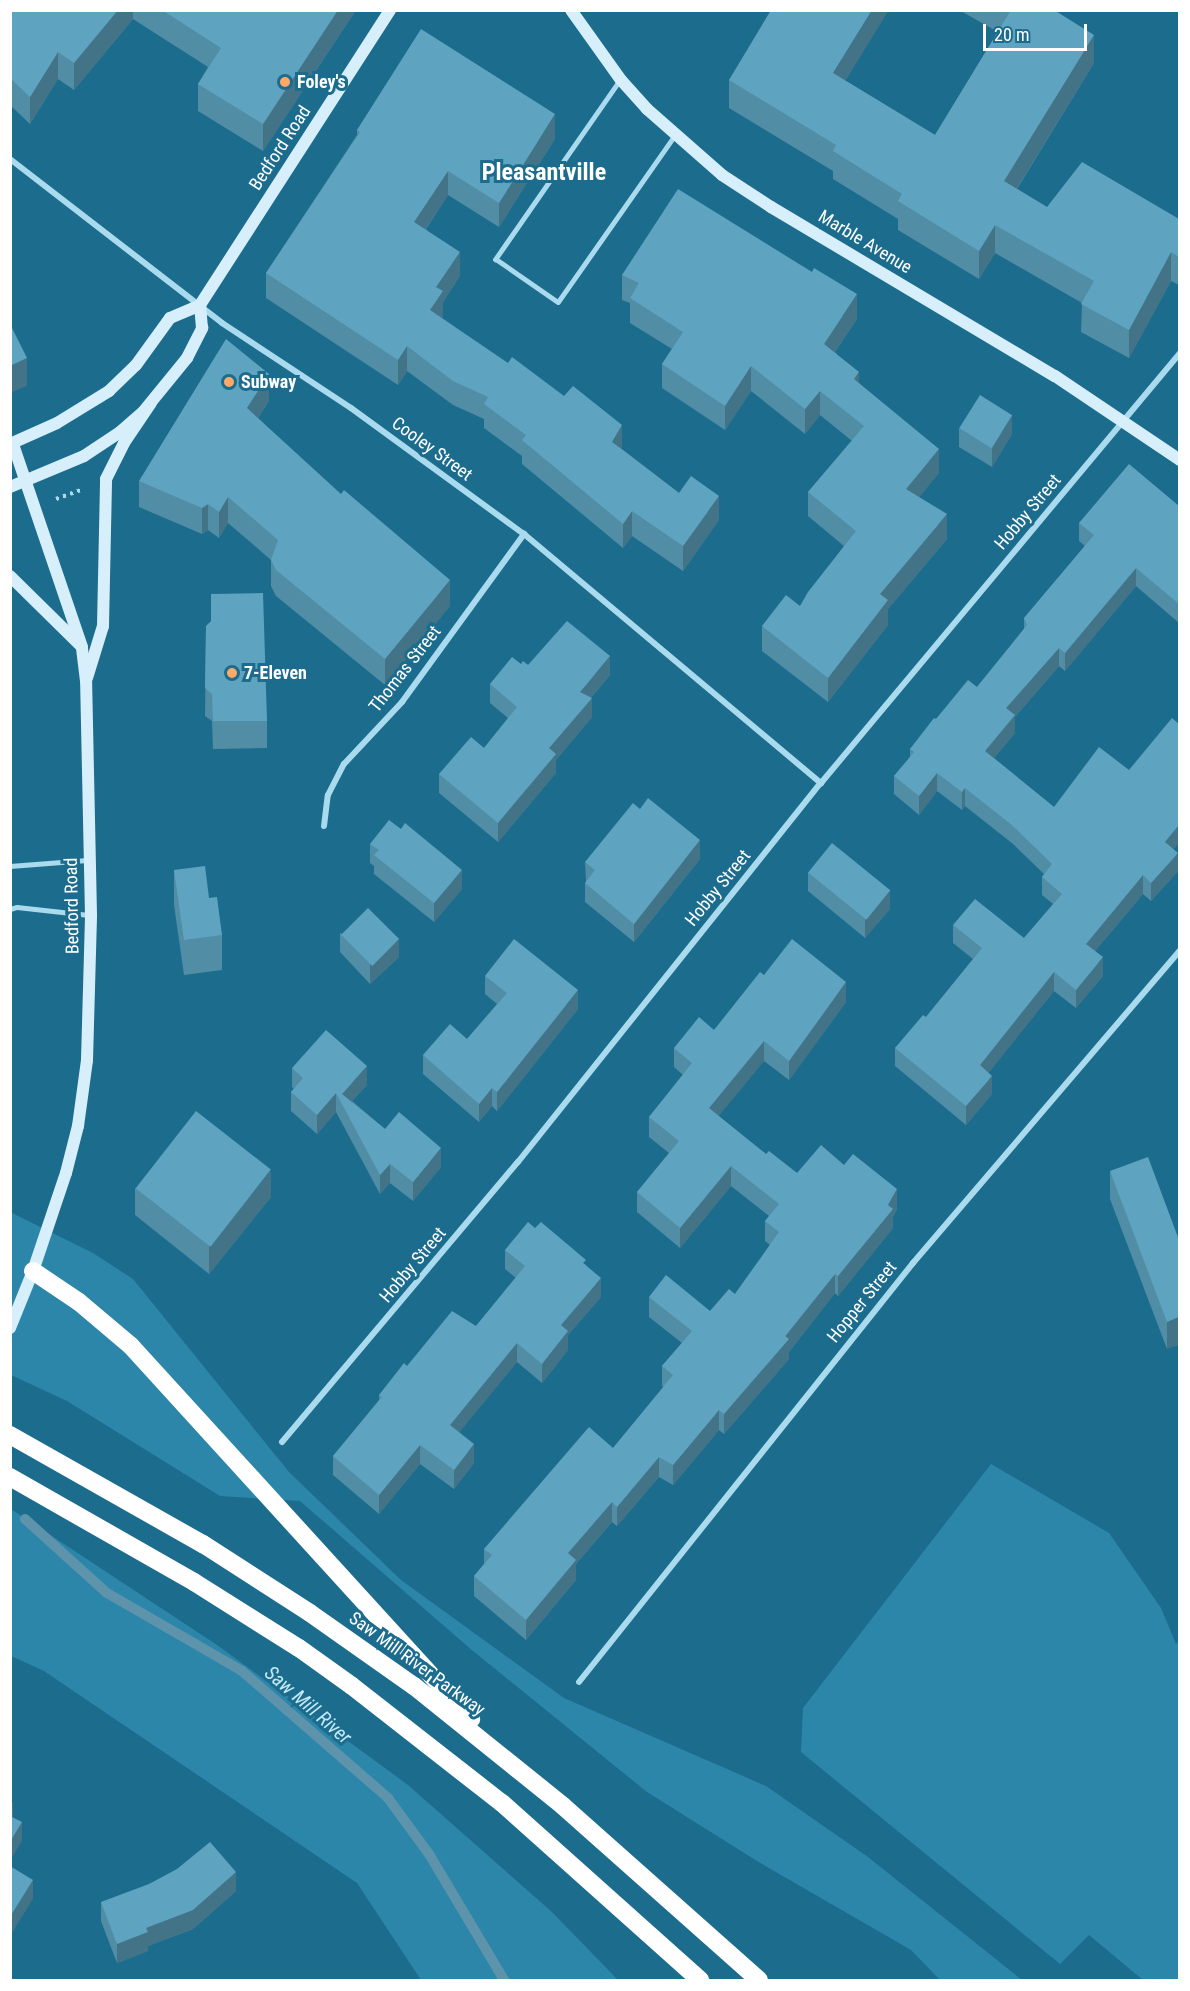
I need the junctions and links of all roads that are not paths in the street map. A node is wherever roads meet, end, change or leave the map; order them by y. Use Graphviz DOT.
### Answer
graph roads {
  1 [pos="390,10"];
  2 [pos="559,10"];
  3 [pos="571,10"];
  4 [pos="581,25"];
  5 [pos="621,80"];
  6 [pos="675,135"];
  7 [pos="10,159"];
  8 [pos="200,305"];
  9 [pos="1179,353"];
  10 [pos="151,403"];
  11 [pos="1122,423"];
  12 [pos="12,444"];
  13 [pos="1179,460"];
  14 [pos="24,482"];
  15 [pos="10,487"];
  16 [pos="524,534"];
  17 [pos="10,576"];
  18 [pos="82,647"];
  19 [pos="86,681"];
  20 [pos="821,783"];
  21 [pos="324,826"];
  22 [pos="90,860"];
  23 [pos="10,866"];
  24 [pos="10,909"];
  25 [pos="91,915"];
  26 [pos="1179,950"];
  27 [pos="33,1271"];
  28 [pos="10,1328"];
  29 [pos="10,1435"];
  30 [pos="282,1442"];
  31 [pos="10,1476"];
  32 [pos="579,1682"];
  33 [pos="516,1766"];
  34 [pos="700,1980"];
  35 [pos="759,1980"];
  1 -- 8 [label="main road, Bedford Road"];
  2 -- 4 [label="main road"];
  3 -- 4 [label="main road, Marble Avenue"];
  4 -- 5 [label="main road, Marble Avenue"];
  5 -- 6 [label="main road, Marble Avenue"];
  5 -- 6 [label="lane"];
  6 -- 11 [label="main road, Marble Avenue"];
  7 -- 8 [label="street, Cooley Street"];
  8 -- 10 [label="main road"];
  8 -- 12 [label="main road, Bedford Road"];
  8 -- 16 [label="street, Cooley Street"];
  9 -- 11 [label="street, Hobby Street"];
  10 -- 14 [label="main road"];
  10 -- 19 [label="main road"];
  11 -- 13 [label="main road, Marble Avenue"];
  11 -- 20 [label="street, Hobby Street"];
  12 -- 14 [label="main road, Bedford Road"];
  14 -- 15 [label="main road"];
  14 -- 18 [label="main road, Bedford Road"];
  16 -- 20 [label="street, Cooley Street"];
  16 -- 21 [label="street, Thomas Street"];
  17 -- 18 [label="main road"];
  18 -- 19 [label="main road, Bedford Road"];
  19 -- 22 [label="main road, Bedford Road"];
  20 -- 30 [label="street, Hobby Street"];
  22 -- 23 [label="lane"];
  22 -- 25 [label="main road, Bedford Road"];
  24 -- 25 [label="lane"];
  25 -- 27 [label="main road, Bedford Road"];
  26 -- 32 [label="street, Hopper Street"];
  27 -- 28 [label="main road, Bedford Road"];
  27 -- 33 [label="highway"];
  29 -- 33 [label="highway, Saw Mill River Parkway"];
  31 -- 34 [label="highway"];
  33 -- 35 [label="highway, Saw Mill River Parkway"];
}
